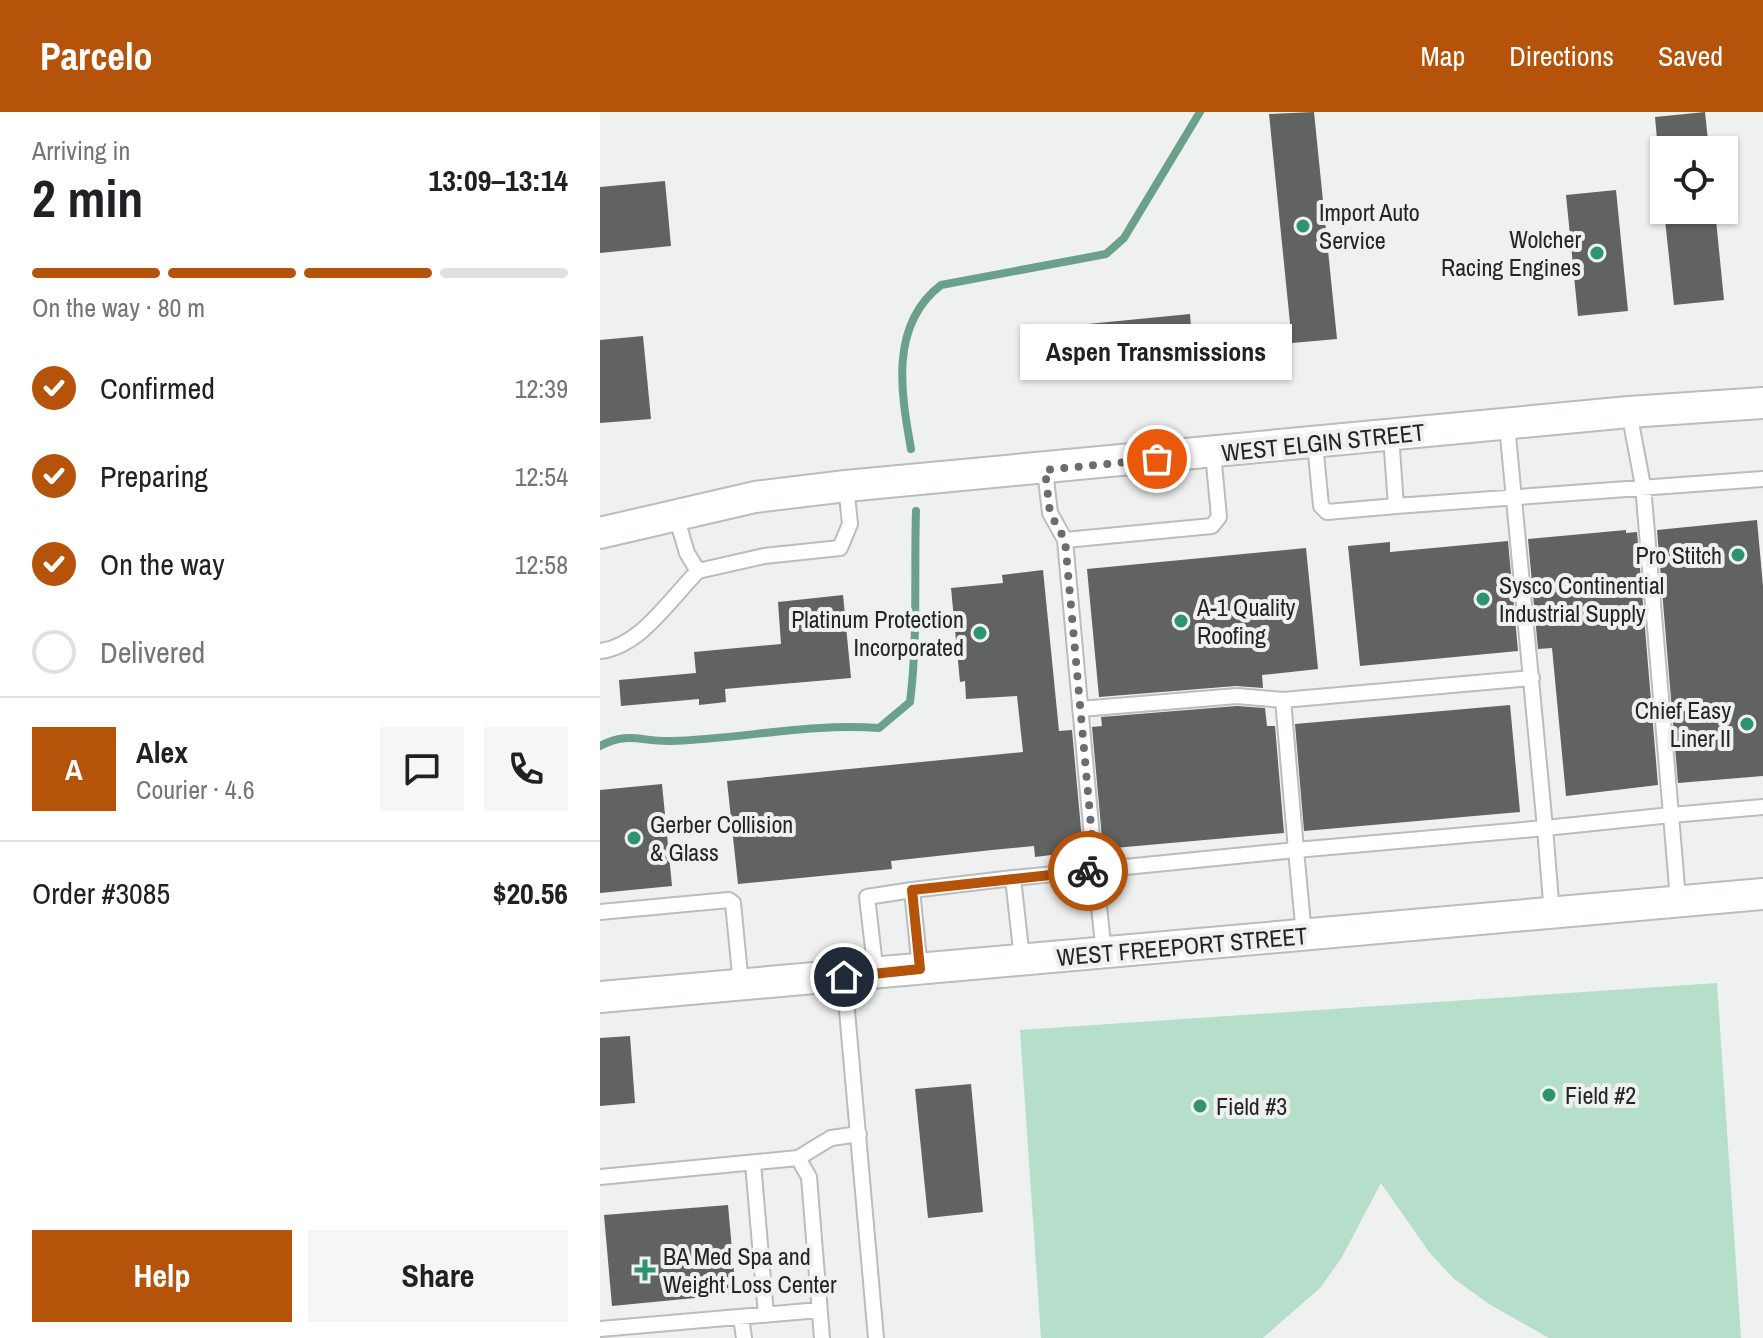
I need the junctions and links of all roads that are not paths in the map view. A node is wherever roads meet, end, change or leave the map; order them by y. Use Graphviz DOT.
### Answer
graph roads {
  1 [pos="1763,403"];
  2 [pos="1629,412"];
  3 [pos="1507,425"];
  4 [pos="1391,436"];
  5 [pos="1315,443"];
  6 [pos="1213,453"];
  7 [pos="1045,470"];
  8 [pos="1763,479"];
  9 [pos="846,486"];
  10 [pos="1643,486"];
  11 [pos="1514,496"];
  12 [pos="1396,506"];
  13 [pos="676,516"];
  14 [pos="600,533"];
  15 [pos="1065,540"];
  16 [pos="698,571"];
  17 [pos="600,651"];
  18 [pos="1532,678"];
  19 [pos="1283,700"];
  20 [pos="1080,709"];
  21 [pos="1763,807"];
  22 [pos="1671,815"];
  23 [pos="1545,828"];
  24 [pos="1296,850"];
  25 [pos="1095,870"];
  26 [pos="1013,878"];
  27 [pos="912,890"];
  28 [pos="1763,894"];
  29 [pos="1678,900"];
  30 [pos="600,912"];
  31 [pos="1552,914"];
  32 [pos="1304,936"];
  33 [pos="1104,953"];
  34 [pos="1022,959"];
  35 [pos="920,969"];
  36 [pos="877,974"];
  37 [pos="844,977"];
  38 [pos="741,986"];
  39 [pos="600,997"];
  40 [pos="859,1134"];
  41 [pos="798,1158"];
  42 [pos="753,1163"];
  43 [pos="600,1177"];
  44 [pos="819,1310"];
  45 [pos="766,1315"];
  46 [pos="741,1317"];
  47 [pos="600,1329"];
  48 [pos="744,1338"];
  49 [pos="822,1338"];
  50 [pos="876,1338"];
  1 -- 2 [label="street, WEST ELGIN STREET"];
  2 -- 3 [label="street, WEST ELGIN STREET"];
  2 -- 10 [label="lane"];
  3 -- 4 [label="street, WEST ELGIN STREET"];
  3 -- 11 [label="lane"];
  4 -- 5 [label="street, WEST ELGIN STREET"];
  4 -- 12 [label="lane"];
  5 -- 6 [label="street, WEST ELGIN STREET"];
  5 -- 12 [label="lane"];
  6 -- 7 [label="street, WEST ELGIN STREET"];
  6 -- 15 [label="lane"];
  7 -- 9 [label="street, WEST ELGIN STREET"];
  7 -- 15 [label="lane"];
  8 -- 10 [label="lane"];
  9 -- 13 [label="street, WEST ELGIN STREET"];
  9 -- 16 [label="lane"];
  10 -- 11 [label="lane"];
  10 -- 22 [label="lane"];
  11 -- 12 [label="lane"];
  11 -- 18 [label="lane"];
  13 -- 14 [label="street, WEST ELGIN STREET"];
  13 -- 16 [label="lane"];
  15 -- 20 [label="lane"];
  16 -- 17 [label="lane"];
  18 -- 19 [label="lane"];
  18 -- 23 [label="lane"];
  19 -- 20 [label="lane"];
  19 -- 24 [label="lane"];
  20 -- 25 [label="lane"];
  21 -- 22 [label="lane"];
  22 -- 23 [label="lane"];
  22 -- 29 [label="lane"];
  23 -- 24 [label="lane"];
  23 -- 31 [label="lane"];
  24 -- 25 [label="lane"];
  24 -- 32 [label="lane"];
  25 -- 26 [label="lane"];
  25 -- 33 [label="lane"];
  26 -- 27 [label="lane"];
  26 -- 34 [label="lane"];
  27 -- 35 [label="lane"];
  27 -- 36 [label="lane"];
  28 -- 29 [label="street, WEST FREEPORT STREET"];
  29 -- 31 [label="street, WEST FREEPORT STREET"];
  30 -- 38 [label="lane"];
  31 -- 32 [label="street, WEST FREEPORT STREET"];
  32 -- 33 [label="street, WEST FREEPORT STREET"];
  33 -- 34 [label="street, WEST FREEPORT STREET"];
  34 -- 35 [label="street, WEST FREEPORT STREET"];
  35 -- 36 [label="street, WEST FREEPORT STREET"];
  36 -- 37 [label="street, WEST FREEPORT STREET"];
  37 -- 38 [label="street, WEST FREEPORT STREET"];
  37 -- 40 [label="lane"];
  38 -- 39 [label="street, WEST FREEPORT STREET"];
  40 -- 41 [label="lane"];
  40 -- 50 [label="lane"];
  41 -- 42 [label="lane"];
  41 -- 44 [label="lane"];
  42 -- 43 [label="lane"];
  42 -- 45 [label="lane"];
  44 -- 45 [label="lane"];
  44 -- 49 [label="lane"];
  45 -- 46 [label="lane"];
  46 -- 47 [label="lane"];
  46 -- 48 [label="lane"];
}
